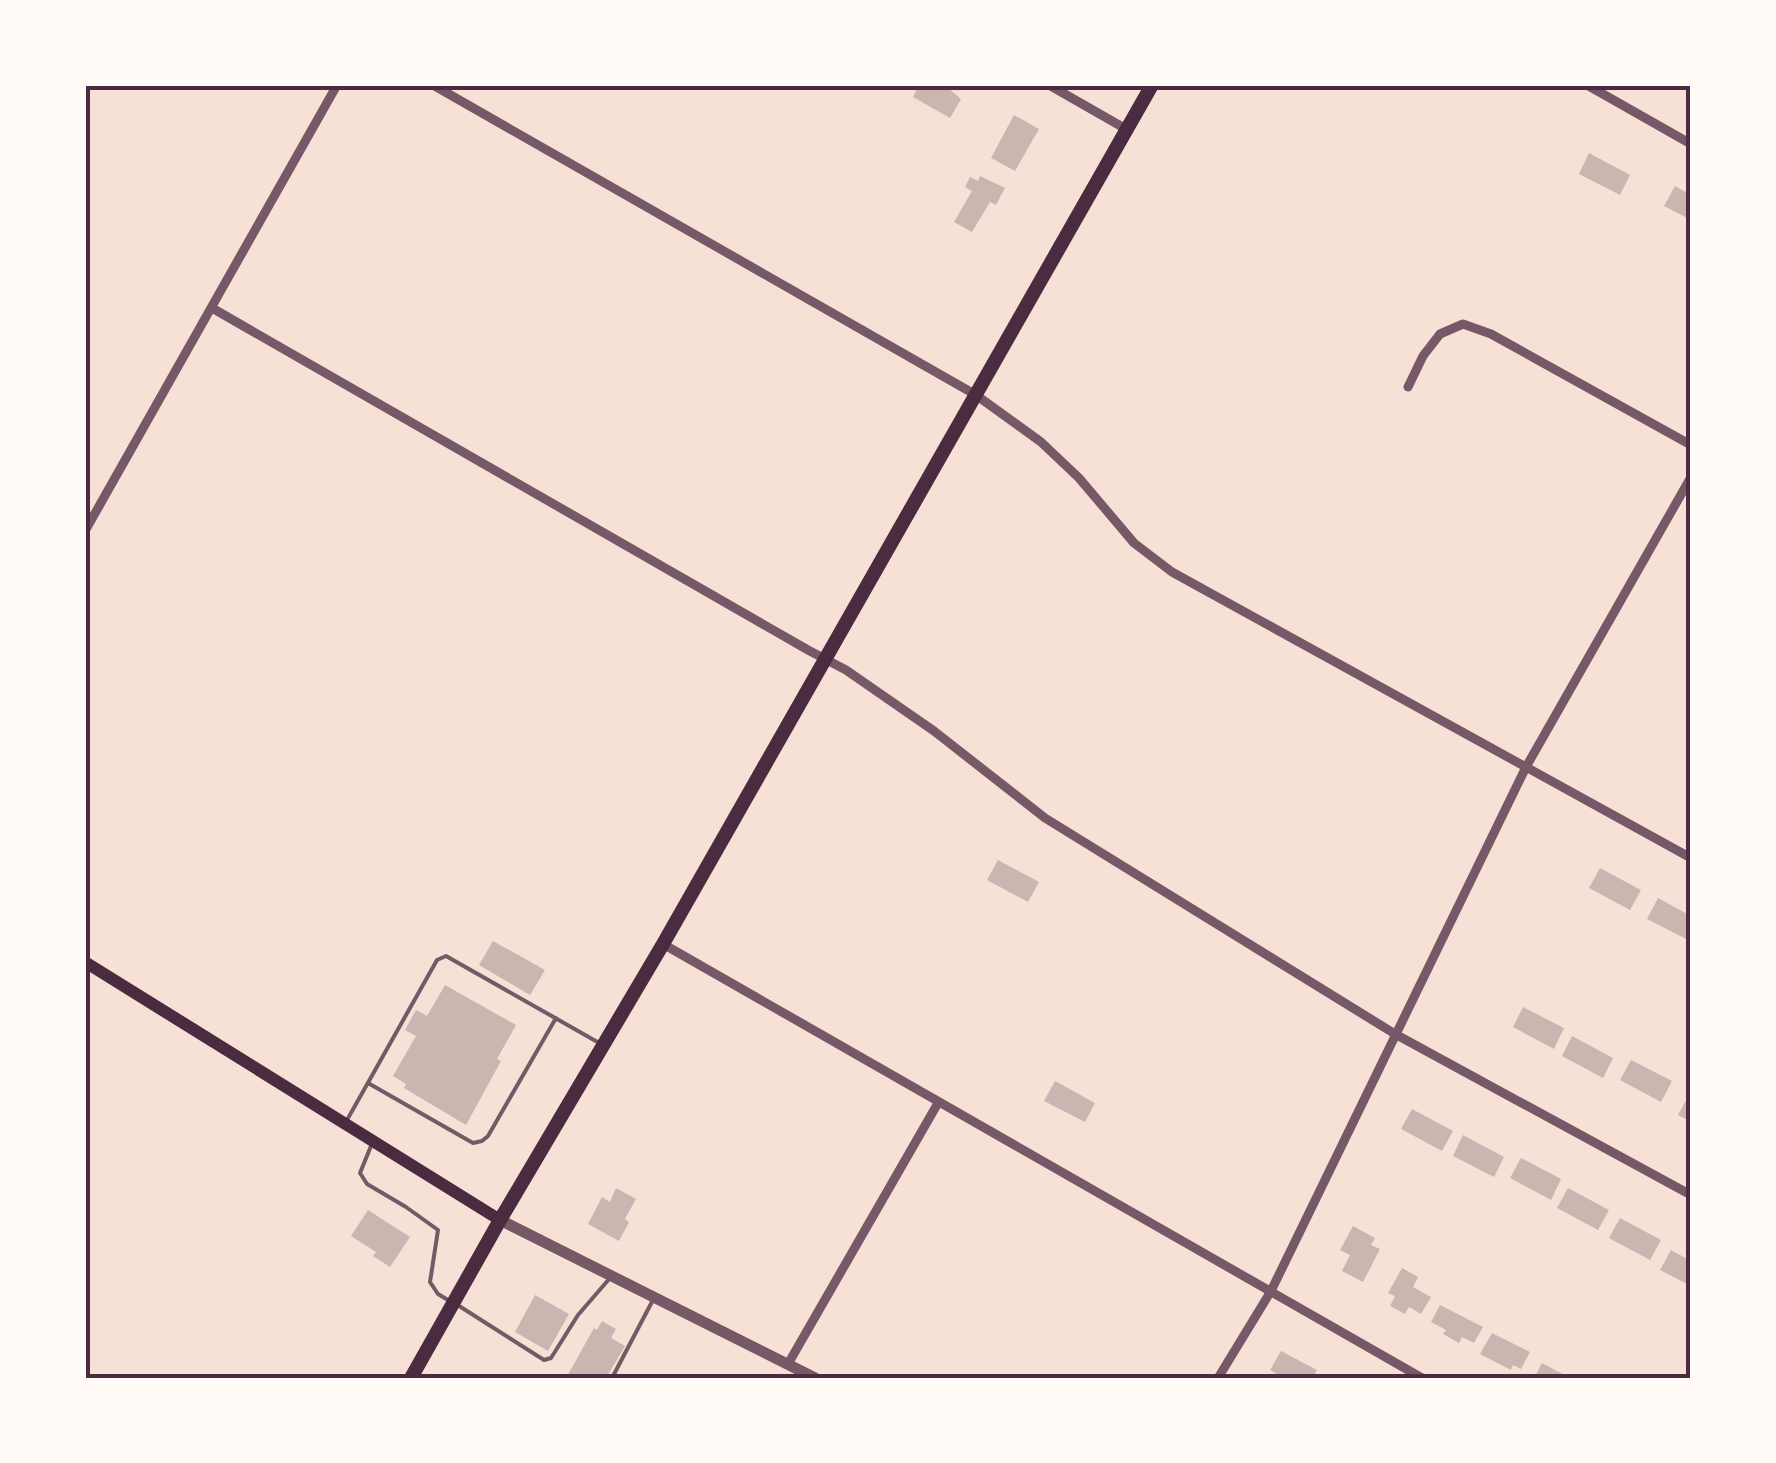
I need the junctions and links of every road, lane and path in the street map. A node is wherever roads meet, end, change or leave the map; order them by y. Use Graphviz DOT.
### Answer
graph roads {
  1 [pos="337,85"];
  2 [pos="433,85"];
  3 [pos="1049,85"];
  4 [pos="1152,85"];
  5 [pos="1587,85"];
  6 [pos="1126,129"];
  7 [pos="1691,144"];
  8 [pos="212,308"];
  9 [pos="1408,387"];
  10 [pos="976,396"];
  11 [pos="1691,445"];
  12 [pos="1691,476"];
  13 [pos="85,531"];
  14 [pos="825,660"];
  15 [pos="1526,767"];
  16 [pos="1691,858"];
  17 [pos="663,944"];
  18 [pos="85,962"];
  19 [pos="556,1018"];
  20 [pos="1395,1034"];
  21 [pos="604,1045"];
  22 [pos="368,1083"];
  23 [pos="938,1103"];
  24 [pos="344,1124"];
  25 [pos="372,1141"];
  26 [pos="1691,1195"];
  27 [pos="500,1220"];
  28 [pos="612,1276"];
  29 [pos="1270,1291"];
  30 [pos="654,1298"];
  31 [pos="454,1303"];
  32 [pos="788,1364"];
  33 [pos="411,1378"];
  34 [pos="612,1378"];
  35 [pos="815,1378"];
  36 [pos="1218,1378"];
  37 [pos="1422,1378"];
  1 -- 8 [label="street"];
  2 -- 10 [label="street"];
  3 -- 6 [label="street"];
  4 -- 6 [label="main road"];
  5 -- 7 [label="street"];
  6 -- 10 [label="main road"];
  8 -- 13 [label="street"];
  8 -- 14 [label="street"];
  9 -- 11 [label="street"];
  10 -- 14 [label="main road"];
  10 -- 15 [label="street"];
  12 -- 15 [label="street"];
  14 -- 17 [label="main road"];
  14 -- 20 [label="street"];
  15 -- 16 [label="street"];
  15 -- 20 [label="street"];
  17 -- 21 [label="main road"];
  17 -- 23 [label="street"];
  18 -- 24 [label="main road"];
  19 -- 21 [label="lane"];
  19 -- 22 [label="lane"];
  19 -- 22 [label="lane"];
  20 -- 26 [label="street"];
  20 -- 29 [label="street"];
  21 -- 27 [label="main road"];
  22 -- 24 [label="lane"];
  23 -- 29 [label="street"];
  23 -- 32 [label="street"];
  24 -- 25 [label="main road"];
  25 -- 27 [label="main road"];
  25 -- 31 [label="lane"];
  27 -- 28 [label="street"];
  27 -- 31 [label="main road"];
  28 -- 30 [label="street"];
  28 -- 31 [label="lane"];
  29 -- 36 [label="street"];
  29 -- 37 [label="street"];
  30 -- 32 [label="street"];
  30 -- 34 [label="lane"];
  31 -- 33 [label="main road"];
  32 -- 35 [label="street"];
}
